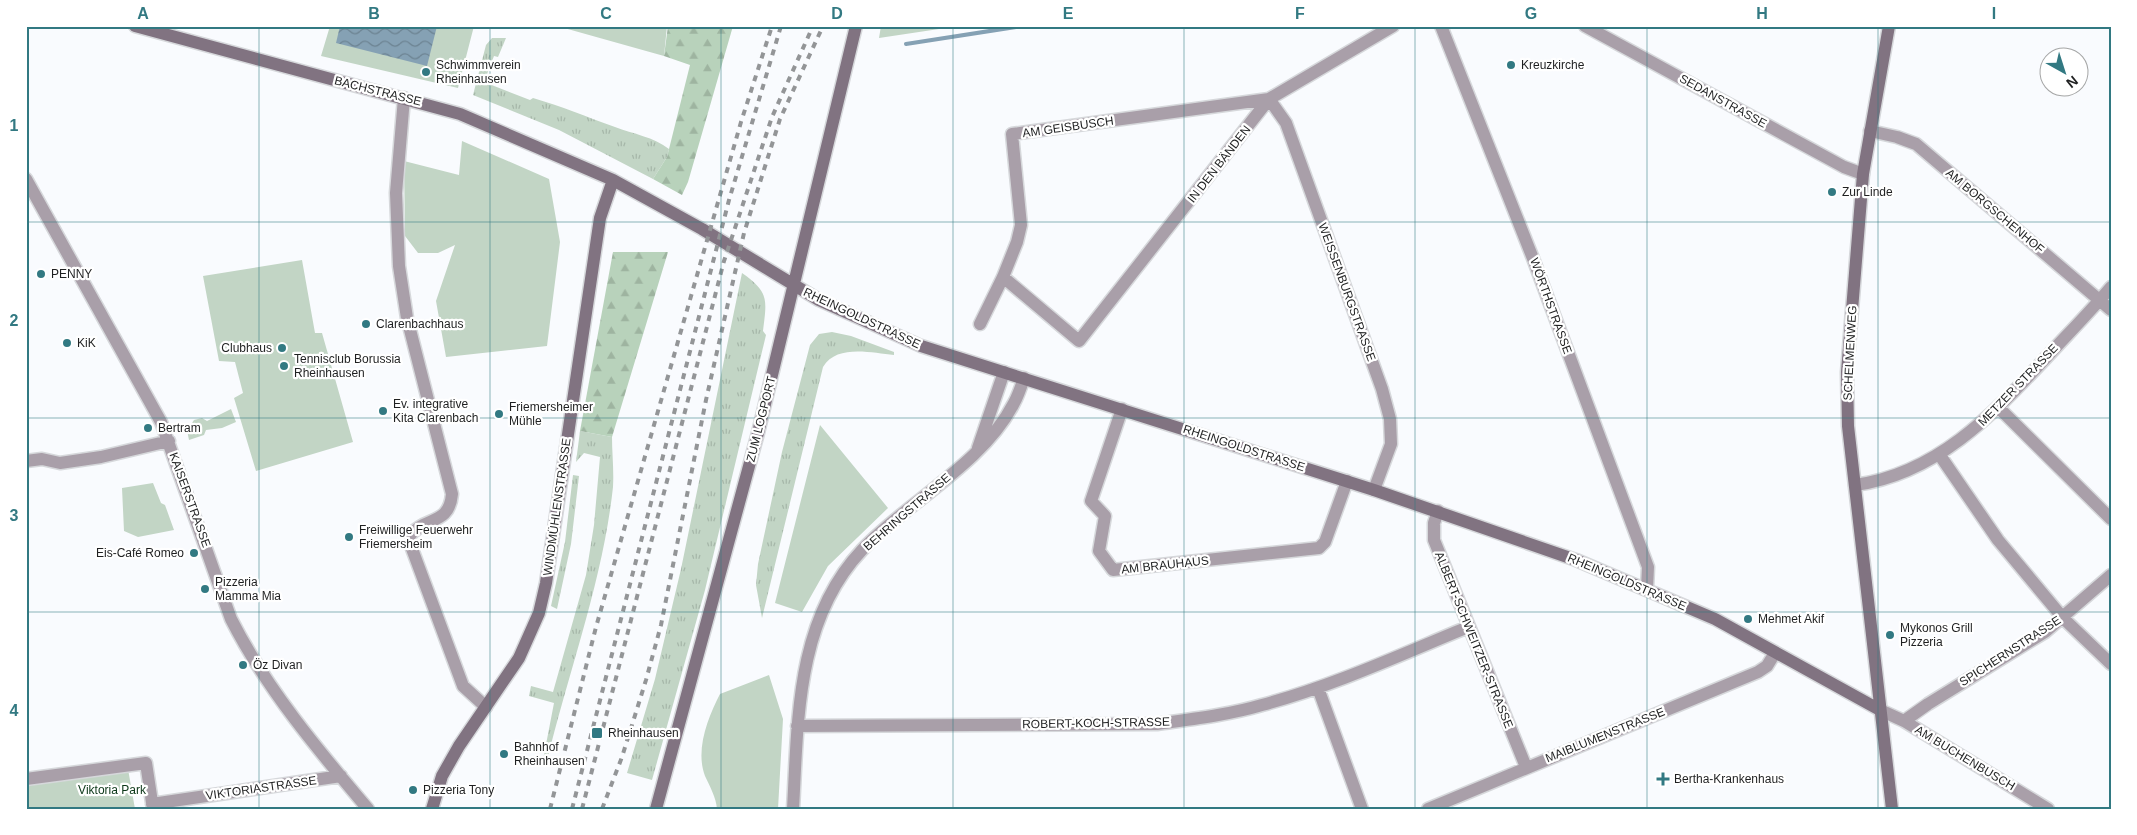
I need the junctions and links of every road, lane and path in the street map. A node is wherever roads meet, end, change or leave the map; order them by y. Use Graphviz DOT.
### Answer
graph roads {
  1 [pos="135,26"];
  2 [pos="856,26"];
  3 [pos="1393,26"];
  4 [pos="1441,26"];
  5 [pos="1585,26"];
  6 [pos="1889,26"];
  7 [pos="404,98"];
  8 [pos="1269,99"];
  9 [pos="1870,131"];
  10 [pos="1862,174"];
  11 [pos="26,179"];
  12 [pos="613,180"];
  13 [pos="1003,277"];
  14 [pos="793,285"];
  15 [pos="2111,287"];
  16 [pos="2100,300"];
  17 [pos="2111,310"];
  18 [pos="980,324"];
  19 [pos="1004,372"];
  20 [pos="1024,378"];
  21 [pos="1999,408"];
  22 [pos="1122,409"];
  23 [pos="169,441"];
  24 [pos="977,450"];
  25 [pos="1939,454"];
  26 [pos="26,461"];
  27 [pos="1347,482"];
  28 [pos="1855,485"];
  29 [pos="1374,490"];
  30 [pos="1438,511"];
  31 [pos="2111,519"];
  32 [pos="2111,574"];
  33 [pos="1646,589"];
  34 [pos="2063,618"];
  35 [pos="1468,627"];
  36 [pos="1775,653"];
  37 [pos="2111,664"];
  38 [pos="1318,688"];
  39 [pos="486,707"];
  40 [pos="1880,710"];
  41 [pos="1904,721"];
  42 [pos="797,726"];
  43 [pos="1526,767"];
  44 [pos="341,776"];
  45 [pos="26,779"];
  46 [pos="153,806"];
  47 [pos="368,809"];
  48 [pos="432,809"];
  49 [pos="656,809"];
  50 [pos="793,809"];
  51 [pos="1362,809"];
  52 [pos="1428,809"];
  53 [pos="1892,809"];
  54 [pos="2048,809"];
  1 -- 7 [label="street, BACHSTRASSE"];
  2 -- 14 [label="street, ZUM LOGPORT"];
  3 -- 8 [label="street, IN DEN BÄNDEN"];
  4 -- 33 [label="street, WÖRTHSTRASSE"];
  5 -- 10 [label="street, SEDANSTRASSE"];
  6 -- 9 [label="street, SCHELMENWEG"];
  7 -- 12 [label="street, BACHSTRASSE"];
  7 -- 39 [label="street"];
  8 -- 13 [label="street, AM GEISBUSCH"];
  8 -- 13 [label="street, IN DEN BÄNDEN"];
  8 -- 29 [label="street, WEISSENBURGSTRASSE"];
  9 -- 10 [label="street, SCHELMENWEG"];
  9 -- 16 [label="street, AM BORGSCHENHOF"];
  10 -- 28 [label="street, SCHELMENWEG"];
  11 -- 23 [label="street, KAISERSTRASSE"];
  12 -- 14 [label="street, RHEINGOLDSTRASSE"];
  12 -- 39 [label="street, WINDMÜHLENSTRASSE"];
  13 -- 18 [label="street, AM GEISBUSCH"];
  14 -- 19 [label="street, RHEINGOLDSTRASSE"];
  14 -- 49 [label="street, ZUM LOGPORT"];
  15 -- 16 [label="street, METZER STRASSE"];
  16 -- 17 [label="street, AM BORGSCHENHOF"];
  16 -- 21 [label="street, METZER STRASSE"];
  19 -- 20 [label="street, RHEINGOLDSTRASSE"];
  19 -- 24 [label="street, BEHRINGSTRASSE"];
  20 -- 22 [label="street, RHEINGOLDSTRASSE"];
  20 -- 24 [label="street, BEHRINGSTRASSE"];
  21 -- 25 [label="street, METZER STRASSE"];
  21 -- 31 [label="street"];
  22 -- 27 [label="street, RHEINGOLDSTRASSE"];
  22 -- 27 [label="street, AM BRAUHAUS"];
  23 -- 26 [label="street"];
  23 -- 44 [label="street, KAISERSTRASSE"];
  24 -- 42 [label="street, BEHRINGSTRASSE"];
  25 -- 28 [label="street, METZER STRASSE"];
  25 -- 34 [label="street"];
  27 -- 29 [label="street, RHEINGOLDSTRASSE"];
  28 -- 40 [label="street, SCHELMENWEG"];
  29 -- 30 [label="street, RHEINGOLDSTRASSE"];
  30 -- 33 [label="street, RHEINGOLDSTRASSE"];
  30 -- 35 [label="street, ALBERT-SCHWEITZER-STRASSE"];
  32 -- 34 [label="street, SPICHERNSTRASSE"];
  33 -- 36 [label="street, RHEINGOLDSTRASSE"];
  34 -- 37 [label="street"];
  34 -- 41 [label="street, SPICHERNSTRASSE"];
  35 -- 38 [label="street, ROBERT-KOCH-STRASSE"];
  35 -- 43 [label="street, ALBERT-SCHWEITZER-STRASSE"];
  36 -- 40 [label="street, RHEINGOLDSTRASSE"];
  36 -- 43 [label="street, MAIBLUMENSTRASSE"];
  38 -- 42 [label="street, ROBERT-KOCH-STRASSE"];
  38 -- 51 [label="street"];
  39 -- 48 [label="street, WINDMÜHLENSTRASSE"];
  40 -- 41 [label="street, AM BUCHENBUSCH"];
  40 -- 53 [label="street, SCHELMENWEG"];
  41 -- 54 [label="street, AM BUCHENBUSCH"];
  42 -- 50 [label="street, BEHRINGSTRASSE"];
  43 -- 52 [label="street, MAIBLUMENSTRASSE"];
  44 -- 46 [label="street, VIKTORIASTRASSE"];
  44 -- 47 [label="street, KAISERSTRASSE"];
  45 -- 46 [label="street, VIKTORIASTRASSE"];
}
